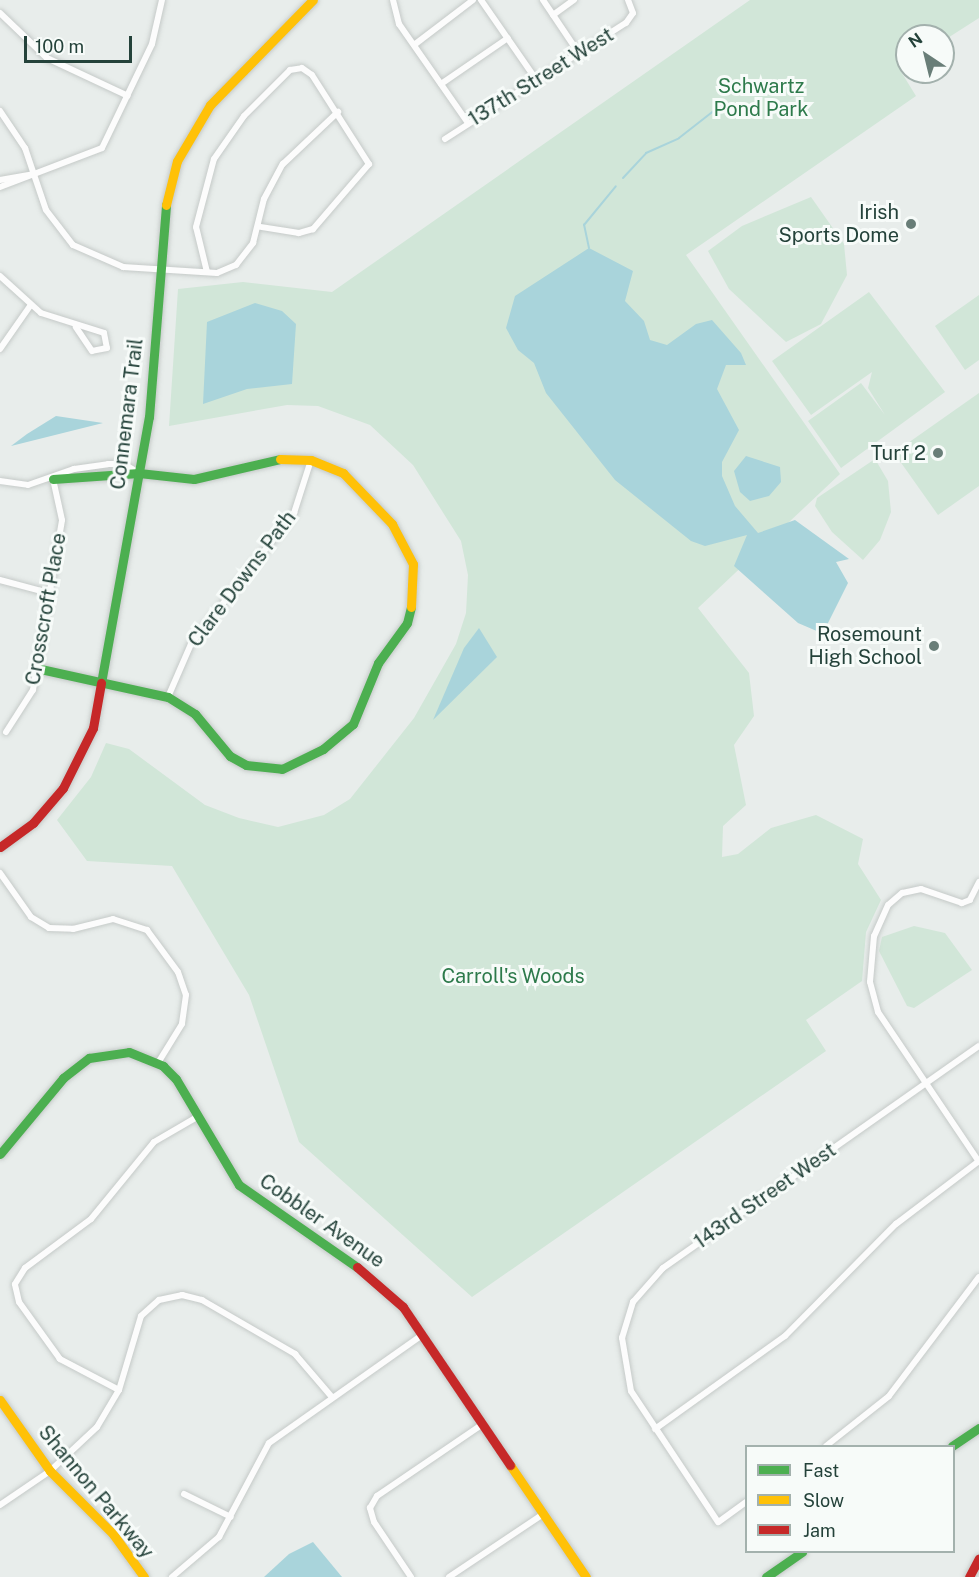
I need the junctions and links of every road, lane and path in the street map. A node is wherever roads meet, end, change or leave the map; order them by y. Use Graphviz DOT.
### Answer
graph roads {
  1 [pos="162,0"];
  2 [pos="313,0"];
  3 [pos="393,0"];
  4 [pos="473,0"];
  5 [pos="481,0"];
  6 [pos="543,0"];
  7 [pos="574,0"];
  8 [pos="628,0"];
  9 [pos="0,13"];
  10 [pos="554,15"];
  11 [pos="508,38"];
  12 [pos="414,45"];
  13 [pos="580,55"];
  14 [pos="537,81"];
  15 [pos="441,84"];
  16 [pos="128,96"];
  17 [pos="0,111"];
  18 [pos="338,112"];
  19 [pos="468,123"];
  20 [pos="445,139"];
  21 [pos="34,174"];
  22 [pos="0,180"];
  23 [pos="0,187"];
  24 [pos="260,227"];
  25 [pos="160,270"];
  26 [pos="207,272"];
  27 [pos="0,276"];
  28 [pos="30,306"];
  29 [pos="76,327"];
  30 [pos="0,349"];
  31 [pos="311,460"];
  32 [pos="139,473"];
  33 [pos="53,479"];
  34 [pos="0,481"];
  35 [pos="0,580"];
  36 [pos="49,594"];
  37 [pos="36,668"];
  38 [pos="103,685"];
  39 [pos="168,697"];
  40 [pos="6,732"];
  41 [pos="0,847"];
  42 [pos="0,873"];
  43 [pos="979,882"];
  44 [pos="979,1046"];
  45 [pos="158,1063"];
  46 [pos="926,1083"];
  47 [pos="196,1117"];
  48 [pos="0,1154"];
  49 [pos="979,1161"];
  50 [pos="979,1277"];
  51 [pos="422,1335"];
  52 [pos="119,1390"];
  53 [pos="332,1395"];
  54 [pos="0,1400"];
  55 [pos="483,1424"];
  56 [pos="979,1428"];
  57 [pos="655,1430"];
  58 [pos="827,1445"];
  59 [pos="954,1445"];
  60 [pos="50,1471"];
  61 [pos="184,1494"];
  62 [pos="745,1503"];
  63 [pos="0,1505"];
  64 [pos="543,1514"];
  65 [pos="231,1516"];
  66 [pos="799,1553"];
  67 [pos="979,1558"];
  68 [pos="144,1577"];
  69 [pos="172,1577"];
  70 [pos="411,1577"];
  71 [pos="449,1577"];
  72 [pos="586,1577"];
  73 [pos="766,1577"];
  74 [pos="969,1577"];
  1 -- 16 [label="street"];
  2 -- 25 [label="street, Connemara Trail"];
  3 -- 12 [label="street"];
  4 -- 12 [label="street"];
  5 -- 11 [label="street"];
  6 -- 10 [label="street"];
  7 -- 10 [label="street"];
  8 -- 13 [label="street, 137th Street West"];
  9 -- 16 [label="street"];
  10 -- 13 [label="street"];
  11 -- 14 [label="street"];
  11 -- 15 [label="street"];
  12 -- 15 [label="street"];
  13 -- 14 [label="street, 137th Street West"];
  14 -- 19 [label="street, 137th Street West"];
  15 -- 19 [label="street"];
  16 -- 21 [label="street"];
  17 -- 21 [label="street"];
  18 -- 24 [label="street"];
  18 -- 24 [label="street"];
  18 -- 26 [label="street"];
  19 -- 20 [label="street, 137th Street West"];
  21 -- 22 [label="street"];
  21 -- 23 [label="street"];
  21 -- 25 [label="street"];
  24 -- 26 [label="street"];
  25 -- 26 [label="street"];
  25 -- 32 [label="street, Connemara Trail"];
  27 -- 28 [label="street"];
  28 -- 29 [label="street"];
  28 -- 30 [label="street"];
  29 -- 29 [label="street"];
  31 -- 32 [label="street"];
  31 -- 39 [label="street, Clare Downs Path"];
  31 -- 39 [label="street"];
  32 -- 33 [label="street"];
  32 -- 38 [label="street, Connemara Trail"];
  33 -- 34 [label="street"];
  33 -- 36 [label="street, Crosscroft Place"];
  35 -- 36 [label="street"];
  36 -- 37 [label="street, Crosscroft Place"];
  37 -- 38 [label="street"];
  37 -- 40 [label="street, Crosscroft Place"];
  38 -- 39 [label="street"];
  38 -- 41 [label="street, Connemara Trail"];
  42 -- 45 [label="street"];
  43 -- 46 [label="street"];
  44 -- 46 [label="street, 143rd Street West"];
  45 -- 47 [label="street, Cobbler Avenue"];
  45 -- 48 [label="street, Cobbler Avenue"];
  46 -- 49 [label="street"];
  46 -- 57 [label="street, 143rd Street West"];
  47 -- 51 [label="street, Cobbler Avenue"];
  47 -- 52 [label="street"];
  49 -- 57 [label="street"];
  50 -- 58 [label="street"];
  51 -- 53 [label="street"];
  51 -- 55 [label="street, Cobbler Avenue"];
  52 -- 53 [label="street"];
  52 -- 60 [label="street"];
  53 -- 65 [label="street"];
  54 -- 60 [label="street, Shannon Parkway"];
  55 -- 64 [label="street, Cobbler Avenue"];
  55 -- 70 [label="street"];
  56 -- 59 [label="street"];
  57 -- 62 [label="street"];
  60 -- 63 [label="street"];
  60 -- 68 [label="street, Shannon Parkway"];
  61 -- 65 [label="street"];
  64 -- 71 [label="street"];
  64 -- 72 [label="street, Cobbler Avenue"];
  65 -- 69 [label="street"];
  66 -- 73 [label="street"];
  67 -- 74 [label="street"];
}
